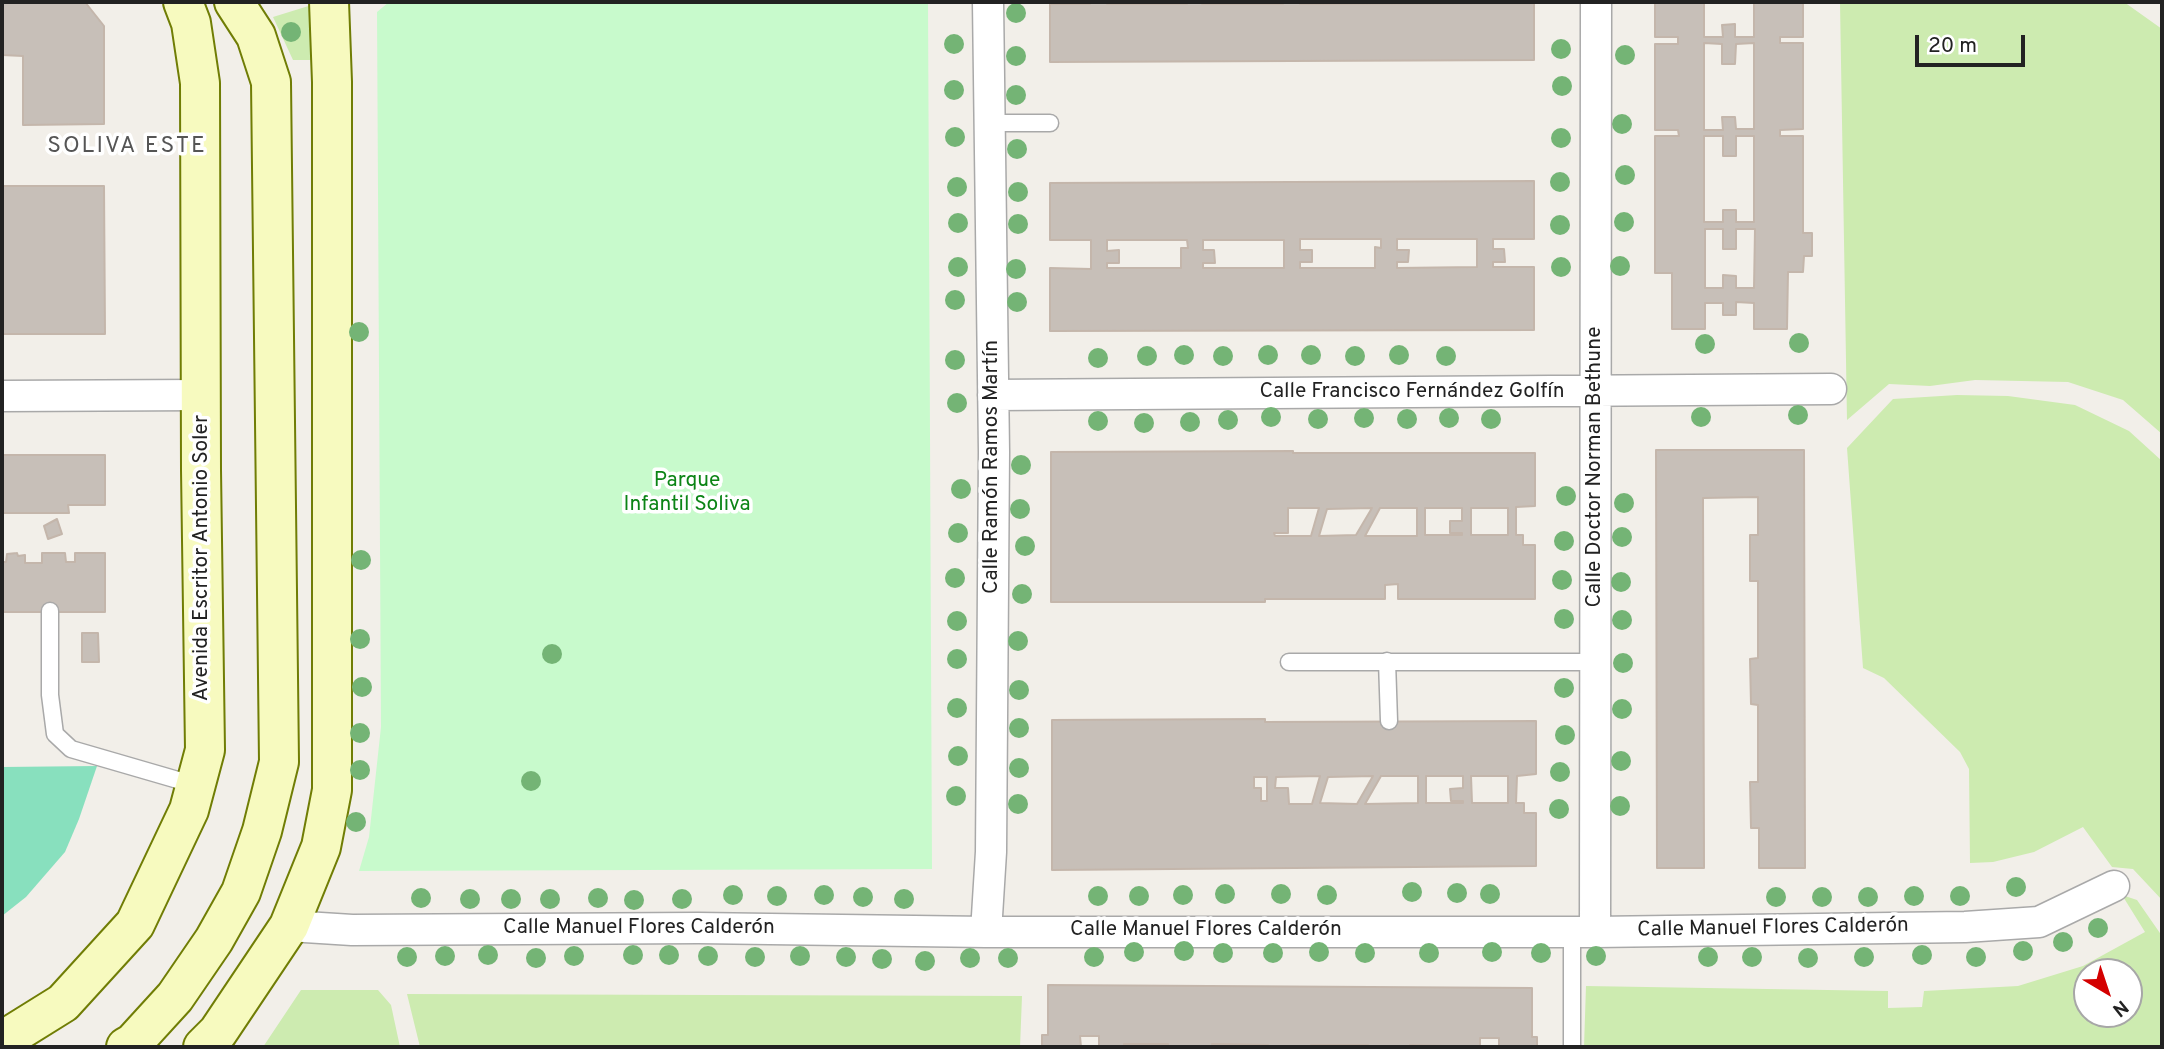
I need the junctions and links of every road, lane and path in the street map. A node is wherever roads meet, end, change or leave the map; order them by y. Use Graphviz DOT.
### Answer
graph roads {
  1 [pos="183,2"];
  2 [pos="234,2"];
  3 [pos="329,2"];
  4 [pos="988,2"];
  5 [pos="1596,2"];
  6 [pos="989,123"];
  7 [pos="1050,123"];
  8 [pos="1831,389"];
  9 [pos="1596,392"];
  10 [pos="202,395"];
  11 [pos="993,395"];
  12 [pos="2,396"];
  13 [pos="50,611"];
  14 [pos="1387,661"];
  15 [pos="1289,662"];
  16 [pos="1595,662"];
  17 [pos="1390,721"];
  18 [pos="195,785"];
  19 [pos="2114,886"];
  20 [pos="289,926"];
  21 [pos="986,932"];
  22 [pos="1583,932"];
  23 [pos="2,1041"];
  24 [pos="127,1047"];
  25 [pos="203,1047"];
  26 [pos="1572,1047"];
  1 -- 10 [label="street, Avenida Escritor Antonio Soler"];
  2 -- 24 [label="street"];
  3 -- 20 [label="street"];
  4 -- 6 [label="street, Calle Ramón Ramos Martín"];
  5 -- 9 [label="street, Calle Doctor Norman Bethune"];
  6 -- 7 [label="lane"];
  6 -- 11 [label="street, Calle Ramón Ramos Martín"];
  8 -- 9 [label="street, Calle Francisco Fernández Golfín"];
  9 -- 11 [label="street, Calle Francisco Fernández Golfín"];
  9 -- 16 [label="street, Calle Doctor Norman Bethune"];
  10 -- 12 [label="street"];
  10 -- 18 [label="street, Avenida Escritor Antonio Soler"];
  11 -- 21 [label="street, Calle Ramón Ramos Martín"];
  13 -- 18 [label="lane"];
  14 -- 15 [label="lane"];
  14 -- 16 [label="lane"];
  14 -- 17 [label="lane"];
  16 -- 22 [label="street, Calle Doctor Norman Bethune"];
  18 -- 23 [label="street, Avenida Escritor Antonio Soler"];
  19 -- 22 [label="street, Calle Manuel Flores Calderón"];
  20 -- 21 [label="street, Calle Manuel Flores Calderón"];
  20 -- 25 [label="street"];
  21 -- 22 [label="street, Calle Manuel Flores Calderón"];
  22 -- 26 [label="lane"];
}
